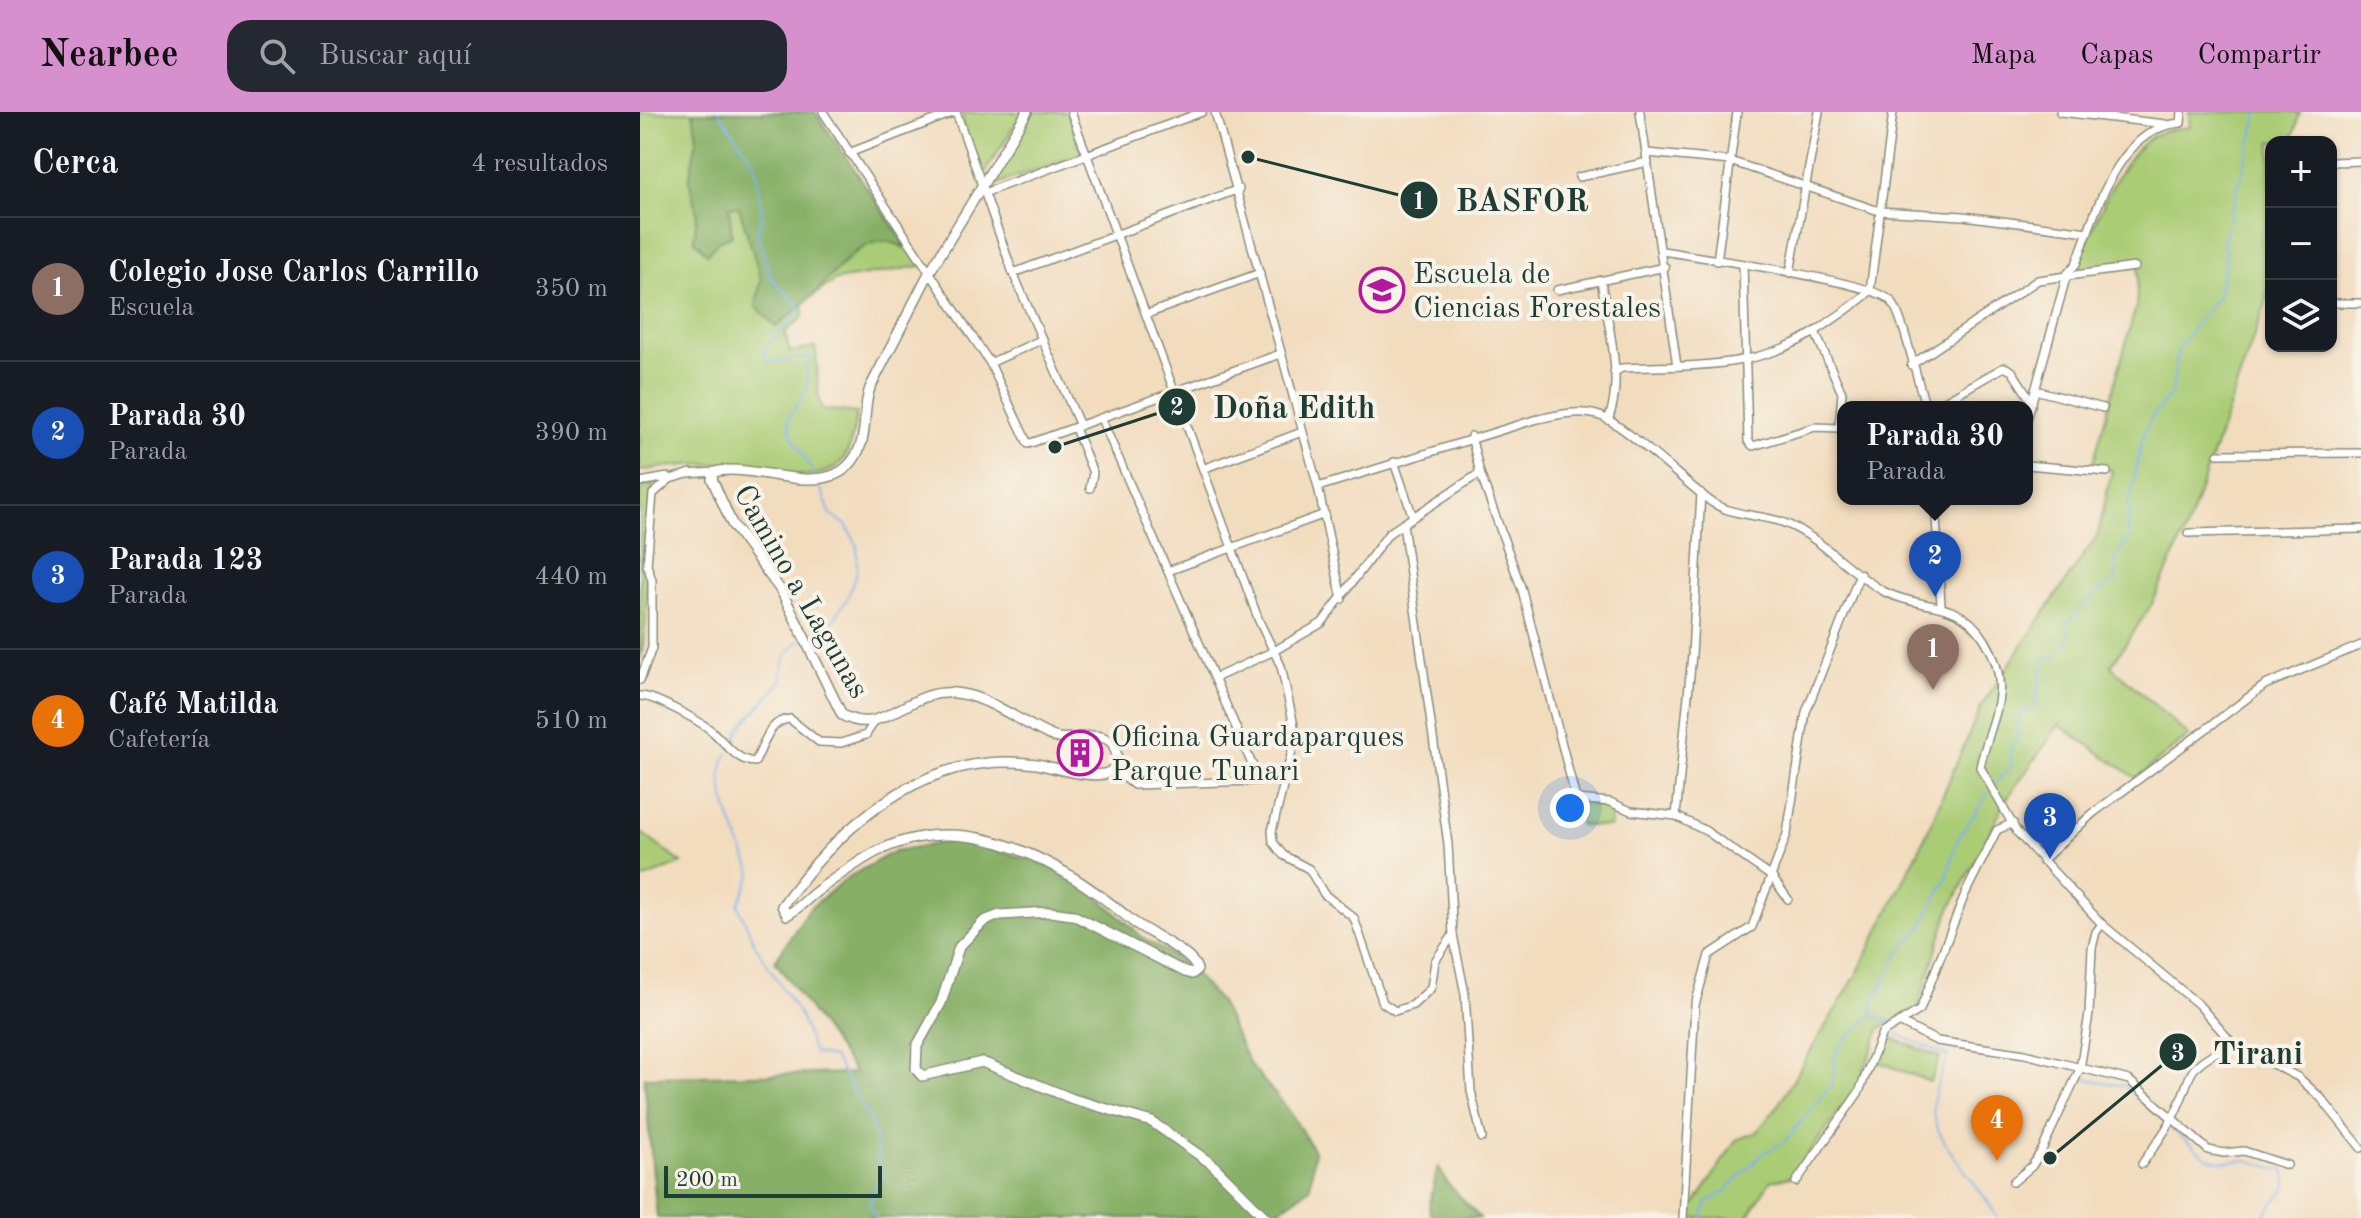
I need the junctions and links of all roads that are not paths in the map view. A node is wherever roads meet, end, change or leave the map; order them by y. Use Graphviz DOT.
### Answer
graph roads {
  1 [pos="823,112"];
  2 [pos="956,112"];
  3 [pos="1027,112"];
  4 [pos="1071,112"];
  5 [pos="1202,112"];
  6 [pos="1215,112"];
  7 [pos="1640,112"];
  8 [pos="1737,112"];
  9 [pos="1819,112"];
  10 [pos="1893,112"];
  11 [pos="2060,112"];
  12 [pos="2182,112"];
  13 [pos="2168,124"];
  14 [pos="849,153"];
  15 [pos="1647,153"];
  16 [pos="1088,156"];
  17 [pos="1730,161"];
  18 [pos="2361,161"];
  19 [pos="1648,162"];
  20 [pos="2337,162"];
  21 [pos="1579,177"];
  22 [pos="1806,185"];
  23 [pos="1239,189"];
  24 [pos="982,190"];
  25 [pos="1879,211"];
  26 [pos="2088,232"];
  27 [pos="1117,235"];
  28 [pos="1662,251"];
  29 [pos="1717,261"];
  30 [pos="1743,264"];
  31 [pos="1665,267"];
  32 [pos="2135,267"];
  33 [pos="929,273"];
  34 [pos="1013,273"];
  35 [pos="1260,273"];
  36 [pos="1790,273"];
  37 [pos="2067,274"];
  38 [pos="1601,280"];
  39 [pos="1557,290"];
  40 [pos="1870,291"];
  41 [pos="2337,303"];
  42 [pos="2361,303"];
  43 [pos="1147,314"];
  44 [pos="1816,334"];
  45 [pos="1043,339"];
  46 [pos="1280,354"];
  47 [pos="1748,361"];
  48 [pos="990,363"];
  49 [pos="1911,365"];
  50 [pos="1677,366"];
  51 [pos="1614,372"];
  52 [pos="2035,390"];
  53 [pos="1176,392"];
  54 [pos="1841,401"];
  55 [pos="1924,401"];
  56 [pos="1944,401"];
  57 [pos="2031,401"];
  58 [pos="2032,401"];
  59 [pos="2103,408"];
  60 [pos="1101,418"];
  61 [pos="1608,420"];
  62 [pos="1078,427"];
  63 [pos="1837,428"];
  64 [pos="1302,432"];
  65 [pos="1471,436"];
  66 [pos="2361,453"];
  67 [pos="2218,454"];
  68 [pos="1394,462"];
  69 [pos="2033,466"];
  70 [pos="1205,468"];
  71 [pos="714,472"];
  72 [pos="2107,472"];
  73 [pos="691,473"];
  74 [pos="1480,473"];
  75 [pos="640,482"];
  76 [pos="1318,487"];
  77 [pos="1090,488"];
  78 [pos="1701,493"];
  79 [pos="1935,505"];
  80 [pos="1325,514"];
  81 [pos="1413,517"];
  82 [pos="1403,524"];
  83 [pos="2361,529"];
  84 [pos="2188,533"];
  85 [pos="1233,549"];
  86 [pos="1168,571"];
  87 [pos="1860,574"];
  88 [pos="1342,599"];
  89 [pos="1941,605"];
  90 [pos="2361,645"];
  91 [pos="1274,651"];
  92 [pos="1215,678"];
  93 [pos="640,680"];
  94 [pos="640,696"];
  95 [pos="874,722"];
  96 [pos="1112,768"];
  97 [pos="1258,778"];
  98 [pos="1284,780"];
  99 [pos="1676,816"];
  100 [pos="2013,823"];
  101 [pos="2042,861"];
  102 [pos="1772,877"];
  103 [pos="1788,899"];
  104 [pos="2102,924"];
  105 [pos="1453,935"];
  106 [pos="1901,1023"];
  107 [pos="2233,1044"];
  108 [pos="2080,1069"];
  109 [pos="2172,1119"];
  110 [pos="1482,1138"];
  111 [pos="2361,1148"];
  112 [pos="2142,1164"];
  113 [pos="2287,1165"];
  114 [pos="1796,1182"];
  115 [pos="2013,1182"];
  116 [pos="1266,1218"];
  117 [pos="1683,1218"];
  1 -- 14 [label="street"];
  2 -- 14 [label="street"];
  2 -- 24 [label="street"];
  3 -- 24 [label="street"];
  4 -- 16 [label="street"];
  5 -- 16 [label="street"];
  6 -- 23 [label="street"];
  7 -- 15 [label="street"];
  8 -- 17 [label="street"];
  9 -- 22 [label="street"];
  10 -- 25 [label="street"];
  11 -- 13 [label="street"];
  12 -- 13 [label="street"];
  13 -- 26 [label="street"];
  14 -- 33 [label="street"];
  15 -- 17 [label="street"];
  15 -- 19 [label="street"];
  16 -- 24 [label="street"];
  16 -- 27 [label="street"];
  17 -- 22 [label="street"];
  17 -- 29 [label="street"];
  18 -- 20 [label="street"];
  19 -- 21 [label="street"];
  19 -- 28 [label="street"];
  22 -- 25 [label="street"];
  22 -- 36 [label="street"];
  23 -- 27 [label="street"];
  23 -- 35 [label="street"];
  24 -- 33 [label="street"];
  24 -- 34 [label="street"];
  25 -- 26 [label="street"];
  25 -- 40 [label="street"];
  26 -- 37 [label="street"];
  27 -- 34 [label="street"];
  27 -- 43 [label="street"];
  28 -- 29 [label="street"];
  28 -- 31 [label="street"];
  29 -- 30 [label="street"];
  30 -- 36 [label="street"];
  30 -- 47 [label="street"];
  31 -- 38 [label="street"];
  31 -- 50 [label="street"];
  32 -- 37 [label="street"];
  33 -- 48 [label="street"];
  33 -- 71 [label="street"];
  34 -- 45 [label="street"];
  35 -- 43 [label="street"];
  35 -- 46 [label="street"];
  36 -- 40 [label="street"];
  37 -- 49 [label="street"];
  37 -- 52 [label="street"];
  38 -- 39 [label="street"];
  38 -- 51 [label="street"];
  40 -- 44 [label="street"];
  40 -- 49 [label="street"];
  41 -- 42 [label="street"];
  43 -- 53 [label="street"];
  44 -- 47 [label="street"];
  44 -- 54 [label="street"];
  45 -- 48 [label="street"];
  45 -- 62 [label="street"];
  46 -- 53 [label="street"];
  46 -- 64 [label="street"];
  47 -- 50 [label="street"];
  47 -- 63 [label="street"];
  48 -- 62 [label="street"];
  49 -- 55 [label="street"];
  50 -- 51 [label="street"];
  51 -- 61 [label="street"];
  52 -- 58 [label="street"];
  52 -- 59 [label="street"];
  53 -- 60 [label="street"];
  53 -- 70 [label="street"];
  56 -- 57 [label="street"];
  60 -- 62 [label="street"];
  60 -- 86 [label="street"];
  61 -- 65 [label="street"];
  61 -- 78 [label="street"];
  62 -- 77 [label="street"];
  64 -- 70 [label="street"];
  64 -- 76 [label="street"];
  65 -- 68 [label="street"];
  65 -- 74 [label="street"];
  66 -- 67 [label="street"];
  68 -- 76 [label="street"];
  68 -- 81 [label="street"];
  69 -- 72 [label="street"];
  70 -- 85 [label="street"];
  71 -- 73 [label="street"];
  71 -- 95 [label="street, Camino a Lagunas"];
  73 -- 75 [label="street"];
  73 -- 93 [label="street"];
  74 -- 81 [label="street"];
  74 -- 99 [label="street"];
  76 -- 80 [label="street"];
  78 -- 87 [label="street"];
  78 -- 99 [label="street"];
  79 -- 89 [label="street"];
  80 -- 85 [label="street"];
  80 -- 88 [label="street"];
  81 -- 82 [label="street"];
  82 -- 88 [label="street"];
  82 -- 105 [label="street"];
  83 -- 84 [label="street"];
  85 -- 86 [label="street"];
  85 -- 91 [label="street"];
  86 -- 92 [label="street"];
  87 -- 89 [label="street"];
  87 -- 102 [label="street"];
  88 -- 91 [label="street"];
  89 -- 100 [label="street"];
  90 -- 101 [label="street"];
  91 -- 92 [label="street"];
  91 -- 98 [label="street"];
  92 -- 97 [label="street"];
  94 -- 95 [label="street"];
  95 -- 96 [label="street, Camino a Lagunas"];
  96 -- 97 [label="street"];
  96 -- 116 [label="street"];
  97 -- 98 [label="street"];
  98 -- 105 [label="street"];
  99 -- 102 [label="street"];
  100 -- 101 [label="street"];
  100 -- 106 [label="street"];
  101 -- 104 [label="street"];
  102 -- 103 [label="street"];
  102 -- 117 [label="street"];
  104 -- 107 [label="street"];
  104 -- 108 [label="street"];
  105 -- 110 [label="street"];
  106 -- 108 [label="street"];
  106 -- 114 [label="street"];
  107 -- 109 [label="street"];
  107 -- 111 [label="street"];
  108 -- 109 [label="street"];
  108 -- 115 [label="street"];
  109 -- 112 [label="street"];
  109 -- 113 [label="street"];
}
